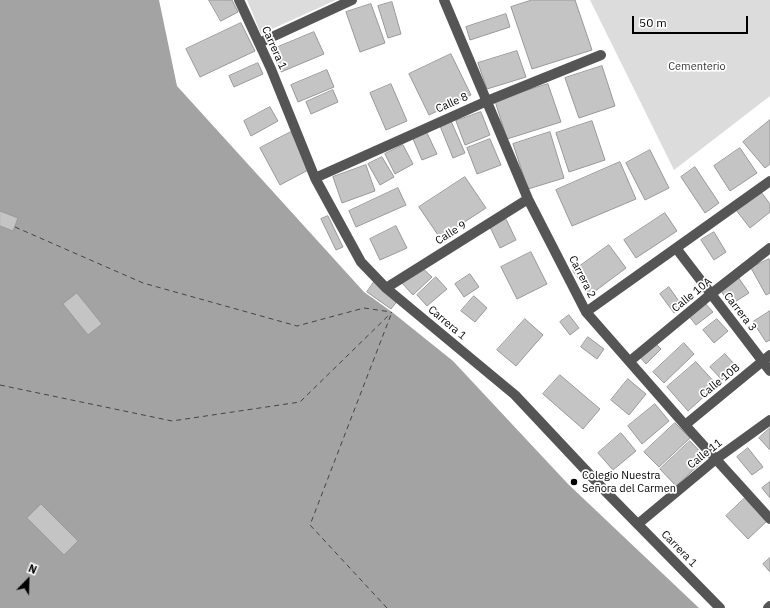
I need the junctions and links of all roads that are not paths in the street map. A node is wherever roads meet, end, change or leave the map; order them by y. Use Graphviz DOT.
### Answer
graph roads {
  1 [pos="239,0"];
  2 [pos="352,0"];
  3 [pos="444,0"];
  4 [pos="258,43"];
  5 [pos="601,55"];
  6 [pos="487,101"];
  7 [pos="315,178"];
  8 [pos="768,187"];
  9 [pos="528,199"];
  10 [pos="676,248"];
  11 [pos="770,248"];
  12 [pos="386,288"];
  13 [pos="711,294"];
  14 [pos="586,312"];
  15 [pos="767,358"];
  16 [pos="630,361"];
  17 [pos="770,371"];
  18 [pos="770,420"];
  19 [pos="685,425"];
  20 [pos="716,459"];
  21 [pos="770,520"];
  22 [pos="638,524"];
  23 [pos="770,606"];
  24 [pos="720,608"];
  25 [pos="768,608"];
  1 -- 4 [label="street, Carrera 1"];
  2 -- 4 [label="street"];
  3 -- 6 [label="street, Carrera 2"];
  4 -- 7 [label="street, Carrera 1"];
  5 -- 6 [label="street, Calle 8"];
  6 -- 7 [label="street, Calle 8"];
  6 -- 9 [label="street, Carrera 2"];
  7 -- 12 [label="street, Carrera 1"];
  8 -- 10 [label="street"];
  9 -- 12 [label="street, Calle 9"];
  9 -- 14 [label="street, Carrera 2"];
  10 -- 13 [label="street, Carrera 3"];
  10 -- 14 [label="street"];
  11 -- 13 [label="street, Calle 10A"];
  12 -- 22 [label="street, Carrera 1"];
  13 -- 15 [label="street, Carrera 3"];
  13 -- 16 [label="street, Calle 10A"];
  14 -- 16 [label="street, Carrera 2"];
  15 -- 17 [label="street, Carrera 3"];
  15 -- 19 [label="street, Calle 10B"];
  16 -- 19 [label="street, Carrera 2"];
  18 -- 20 [label="street, Calle 11"];
  19 -- 20 [label="street, Carrera 2"];
  20 -- 21 [label="street, Carrera 2"];
  20 -- 22 [label="street, Calle 11"];
  22 -- 24 [label="street, Carrera 1"];
  23 -- 25 [label="street"];
}
